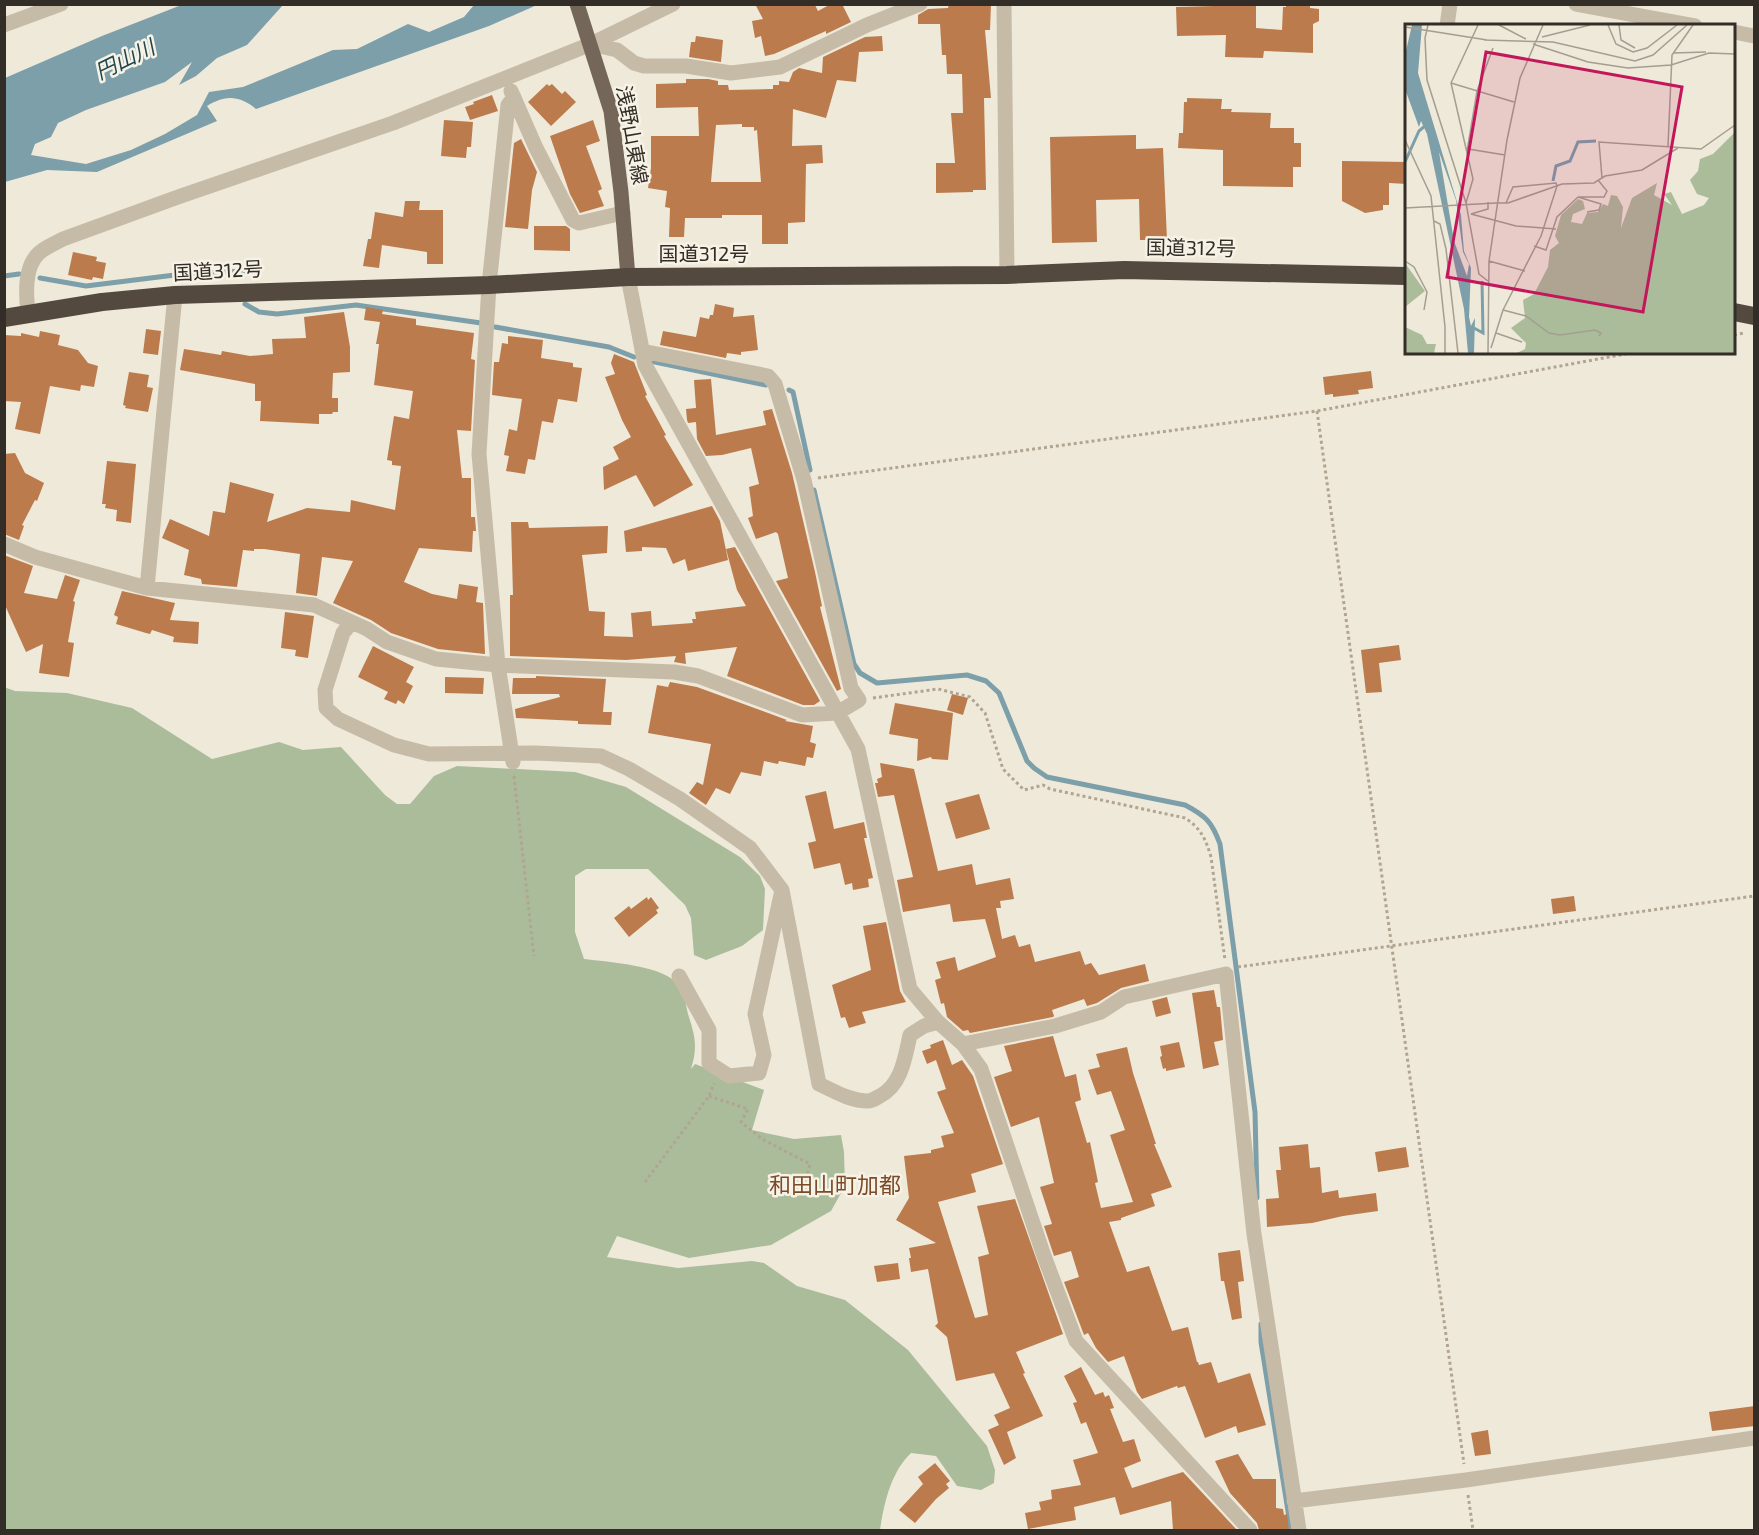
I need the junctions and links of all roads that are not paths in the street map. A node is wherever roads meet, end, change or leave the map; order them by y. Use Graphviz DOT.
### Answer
graph roads {
  1 [pos="61,4"];
  2 [pos="577,4"];
  3 [pos="673,4"];
  4 [pos="920,4"];
  5 [pos="1004,4"];
  6 [pos="1450,4"];
  7 [pos="1576,4"];
  8 [pos="1447,24"];
  9 [pos="1684,24"];
  10 [pos="4,25"];
  11 [pos="1735,32"];
  12 [pos="1755,36"];
  13 [pos="588,37"];
  14 [pos="505,78"];
  15 [pos="514,97"];
  16 [pos="623,213"];
  17 [pos="1007,274"];
  18 [pos="1405,276"];
  19 [pos="628,277"];
  20 [pos="489,285"];
  21 [pos="175,295"];
  22 [pos="1735,312"];
  23 [pos="28,313"];
  24 [pos="1755,316"];
  25 [pos="4,318"];
  26 [pos="642,351"];
  27 [pos="4,544"];
  28 [pos="147,588"];
  29 [pos="351,623"];
  30 [pos="498,664"];
  31 [pos="837,713"];
  32 [pos="512,758"];
  33 [pos="782,890"];
  34 [pos="679,976"];
  35 [pos="938,1022"];
  36 [pos="963,1044"];
  37 [pos="1755,1438"];
  38 [pos="1294,1501"];
  39 [pos="1251,1530"];
  40 [pos="1299,1530"];
  1 -- 10 [label="street"];
  2 -- 13 [label="main road, 浅野山東線"];
  3 -- 13 [label="street"];
  4 -- 13 [label="street"];
  5 -- 17 [label="street"];
  6 -- 8 [label="street"];
  7 -- 9 [label="street"];
  11 -- 12 [label="street"];
  13 -- 14 [label="street"];
  13 -- 16 [label="main road, 浅野山東線"];
  14 -- 15 [label="street"];
  14 -- 23 [label="street"];
  15 -- 16 [label="street"];
  15 -- 20 [label="street"];
  16 -- 19 [label="main road, 浅野山東線"];
  17 -- 18 [label="highway, 国道312号"];
  17 -- 19 [label="highway, 国道312号"];
  19 -- 20 [label="highway, 国道312号"];
  19 -- 26 [label="street"];
  20 -- 21 [label="highway, 国道312号"];
  20 -- 30 [label="street"];
  21 -- 23 [label="highway, 国道312号"];
  21 -- 28 [label="street"];
  22 -- 24 [label="highway"];
  23 -- 25 [label="highway, 国道312号"];
  26 -- 31 [label="street"];
  26 -- 31 [label="street"];
  27 -- 28 [label="street"];
  28 -- 29 [label="street"];
  29 -- 30 [label="street"];
  29 -- 32 [label="street"];
  30 -- 31 [label="street"];
  30 -- 32 [label="street"];
  31 -- 35 [label="street"];
  32 -- 33 [label="street"];
  33 -- 34 [label="street"];
  33 -- 35 [label="street"];
  35 -- 36 [label="street"];
  36 -- 38 [label="street"];
  36 -- 39 [label="street"];
  37 -- 38 [label="street"];
  38 -- 40 [label="street"];
}
